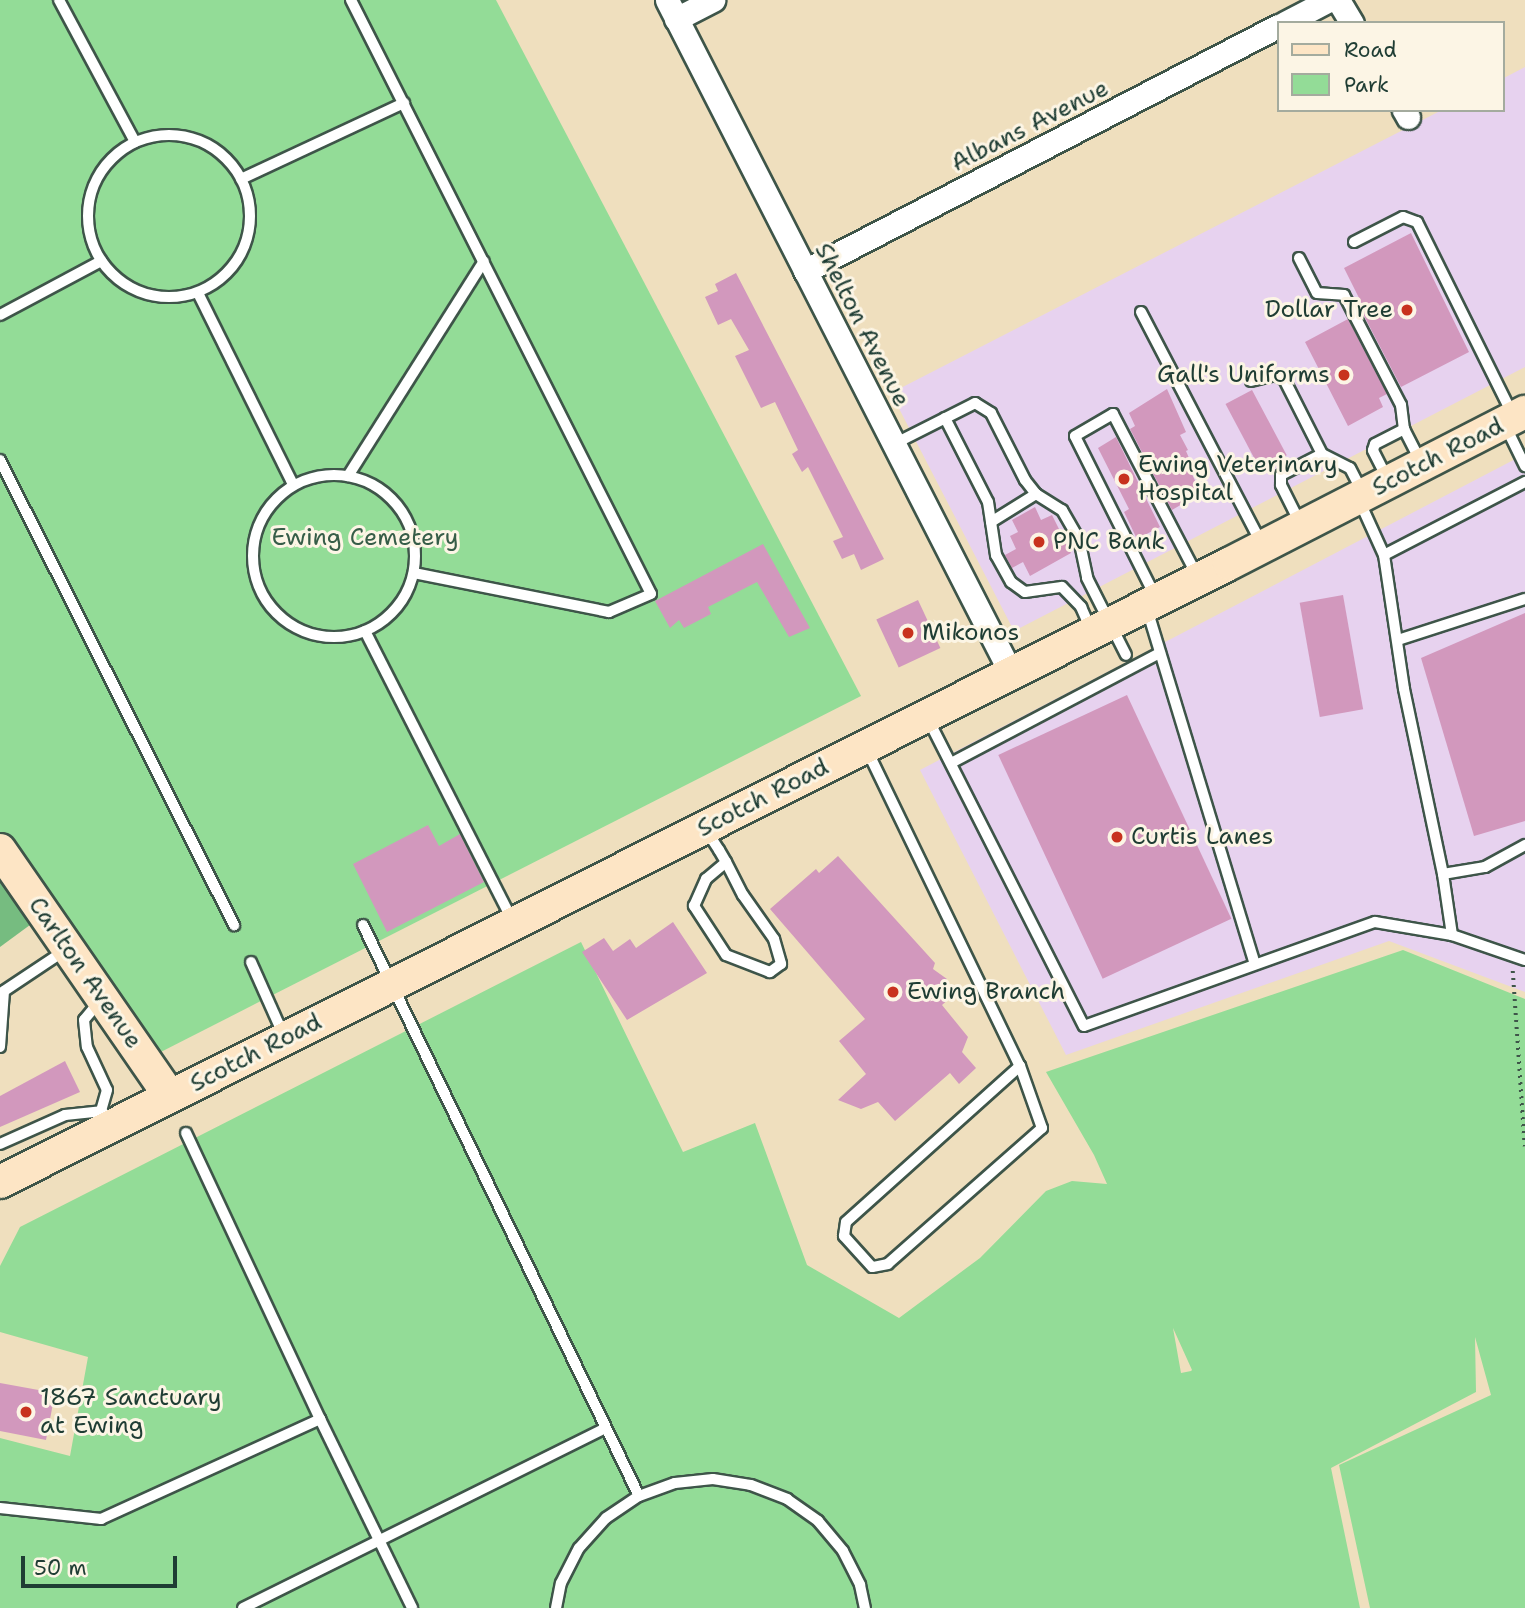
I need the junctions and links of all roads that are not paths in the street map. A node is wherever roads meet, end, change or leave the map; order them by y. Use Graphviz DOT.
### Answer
graph roads {
  1 [pos="59,0"];
  2 [pos="351,0"];
  3 [pos="713,0"];
  4 [pos="1329,0"];
  5 [pos="1338,0"];
  6 [pos="671,10"];
  7 [pos="1289,21"];
  8 [pos="1351,21"];
  9 [pos="1276,27"];
  10 [pos="404,103"];
  11 [pos="135,142"];
  12 [pos="241,179"];
  13 [pos="1354,242"];
  14 [pos="1299,258"];
  15 [pos="101,261"];
  16 [pos="484,261"];
  17 [pos="806,271"];
  18 [pos="198,293"];
  19 [pos="1141,312"];
  20 [pos="0,315"];
  21 [pos="1251,381"];
  22 [pos="1514,417"];
  23 [pos="945,418"];
  24 [pos="1404,429"];
  25 [pos="894,444"];
  26 [pos="1322,454"];
  27 [pos="0,460"];
  28 [pos="1422,464"];
  29 [pos="1525,466"];
  30 [pos="348,476"];
  31 [pos="1525,482"];
  32 [pos="293,484"];
  33 [pos="1370,491"];
  34 [pos="1036,494"];
  35 [pos="991,523"];
  36 [pos="1302,526"];
  37 [pos="1263,547"];
  38 [pos="1384,555"];
  39 [pos="414,573"];
  40 [pos="1199,579"];
  41 [pos="1525,599"];
  42 [pos="1151,603"];
  43 [pos="1100,629"];
  44 [pos="365,631"];
  45 [pos="1398,640"];
  46 [pos="1160,653"];
  47 [pos="1126,655"];
  48 [pos="1011,673"];
  49 [pos="927,716"];
  50 [pos="865,747"];
  51 [pos="951,763"];
  52 [pos="705,827"];
  53 [pos="1525,845"];
  54 [pos="0,850"];
  55 [pos="726,862"];
  56 [pos="1443,874"];
  57 [pos="514,923"];
  58 [pos="234,925"];
  59 [pos="363,925"];
  60 [pos="1451,935"];
  61 [pos="68,949"];
  62 [pos="1525,960"];
  63 [pos="251,962"];
  64 [pos="1255,964"];
  65 [pos="394,984"];
  66 [pos="102,998"];
  67 [pos="286,1038"];
  68 [pos="0,1047"];
  69 [pos="1020,1066"];
  70 [pos="170,1096"];
  71 [pos="109,1117"];
  72 [pos="186,1133"];
  73 [pos="0,1144"];
  74 [pos="0,1182"];
  75 [pos="320,1419"];
  76 [pos="605,1428"];
  77 [pos="639,1496"];
  78 [pos="0,1508"];
  79 [pos="380,1541"];
  80 [pos="243,1608"];
  81 [pos="412,1608"];
  82 [pos="556,1608"];
  83 [pos="865,1608"];
  1 -- 11 [label="lane"];
  2 -- 10 [label="lane"];
  3 -- 6 [label="street"];
  4 -- 7 [label="street"];
  5 -- 8 [label="street"];
  6 -- 17 [label="street, Shelton Avenue"];
  9 -- 17 [label="street, Albans Avenue"];
  10 -- 12 [label="lane"];
  10 -- 16 [label="lane"];
  11 -- 12 [label="lane"];
  11 -- 15 [label="lane"];
  12 -- 18 [label="lane"];
  13 -- 22 [label="lane"];
  14 -- 24 [label="lane"];
  15 -- 18 [label="lane"];
  15 -- 20 [label="lane"];
  16 -- 30 [label="lane"];
  16 -- 39 [label="lane"];
  17 -- 25 [label="street, Shelton Avenue"];
  18 -- 32 [label="lane"];
  19 -- 37 [label="lane"];
  21 -- 26 [label="lane"];
  22 -- 28 [label="main road, Scotch Road"];
  22 -- 29 [label="lane"];
  23 -- 25 [label="lane"];
  23 -- 34 [label="lane"];
  23 -- 35 [label="lane"];
  24 -- 28 [label="lane"];
  24 -- 33 [label="lane"];
  25 -- 48 [label="street, Shelton Avenue"];
  26 -- 33 [label="lane"];
  26 -- 36 [label="lane"];
  27 -- 58 [label="lane"];
  28 -- 33 [label="main road, Scotch Road"];
  30 -- 32 [label="lane"];
  30 -- 39 [label="lane"];
  31 -- 38 [label="lane"];
  32 -- 44 [label="lane"];
  33 -- 36 [label="main road, Scotch Road"];
  33 -- 38 [label="lane"];
  34 -- 35 [label="lane"];
  34 -- 43 [label="lane"];
  35 -- 43 [label="lane"];
  36 -- 37 [label="main road, Scotch Road"];
  37 -- 40 [label="main road, Scotch Road"];
  38 -- 45 [label="lane"];
  39 -- 44 [label="lane"];
  40 -- 42 [label="main road, Scotch Road"];
  40 -- 42 [label="lane"];
  41 -- 45 [label="lane"];
  42 -- 43 [label="main road, Scotch Road"];
  42 -- 46 [label="lane"];
  43 -- 47 [label="lane"];
  43 -- 48 [label="main road, Scotch Road"];
  44 -- 57 [label="lane"];
  45 -- 56 [label="lane"];
  46 -- 51 [label="lane"];
  46 -- 64 [label="lane"];
  48 -- 49 [label="main road, Scotch Road"];
  49 -- 50 [label="main road, Scotch Road"];
  49 -- 51 [label="lane"];
  50 -- 52 [label="main road, Scotch Road"];
  50 -- 69 [label="lane"];
  51 -- 64 [label="lane"];
  52 -- 55 [label="lane"];
  52 -- 57 [label="main road, Scotch Road"];
  53 -- 56 [label="lane"];
  54 -- 61 [label="main road, Carlton Avenue"];
  55 -- 55 [label="lane"];
  56 -- 60 [label="lane"];
  57 -- 65 [label="main road, Scotch Road"];
  59 -- 65 [label="lane"];
  60 -- 62 [label="lane"];
  60 -- 64 [label="lane"];
  61 -- 66 [label="main road, Carlton Avenue"];
  61 -- 68 [label="lane"];
  63 -- 67 [label="lane"];
  65 -- 67 [label="main road, Scotch Road"];
  65 -- 76 [label="lane"];
  66 -- 70 [label="main road, Carlton Avenue"];
  66 -- 71 [label="lane"];
  67 -- 70 [label="main road, Scotch Road"];
  69 -- 69 [label="lane"];
  70 -- 71 [label="main road, Scotch Road"];
  71 -- 73 [label="lane"];
  71 -- 74 [label="main road, Scotch Road"];
  72 -- 75 [label="lane"];
  75 -- 78 [label="lane"];
  75 -- 79 [label="lane"];
  76 -- 77 [label="lane"];
  76 -- 79 [label="lane"];
  77 -- 82 [label="lane"];
  77 -- 83 [label="lane"];
  79 -- 80 [label="lane"];
  79 -- 81 [label="lane"];
}
